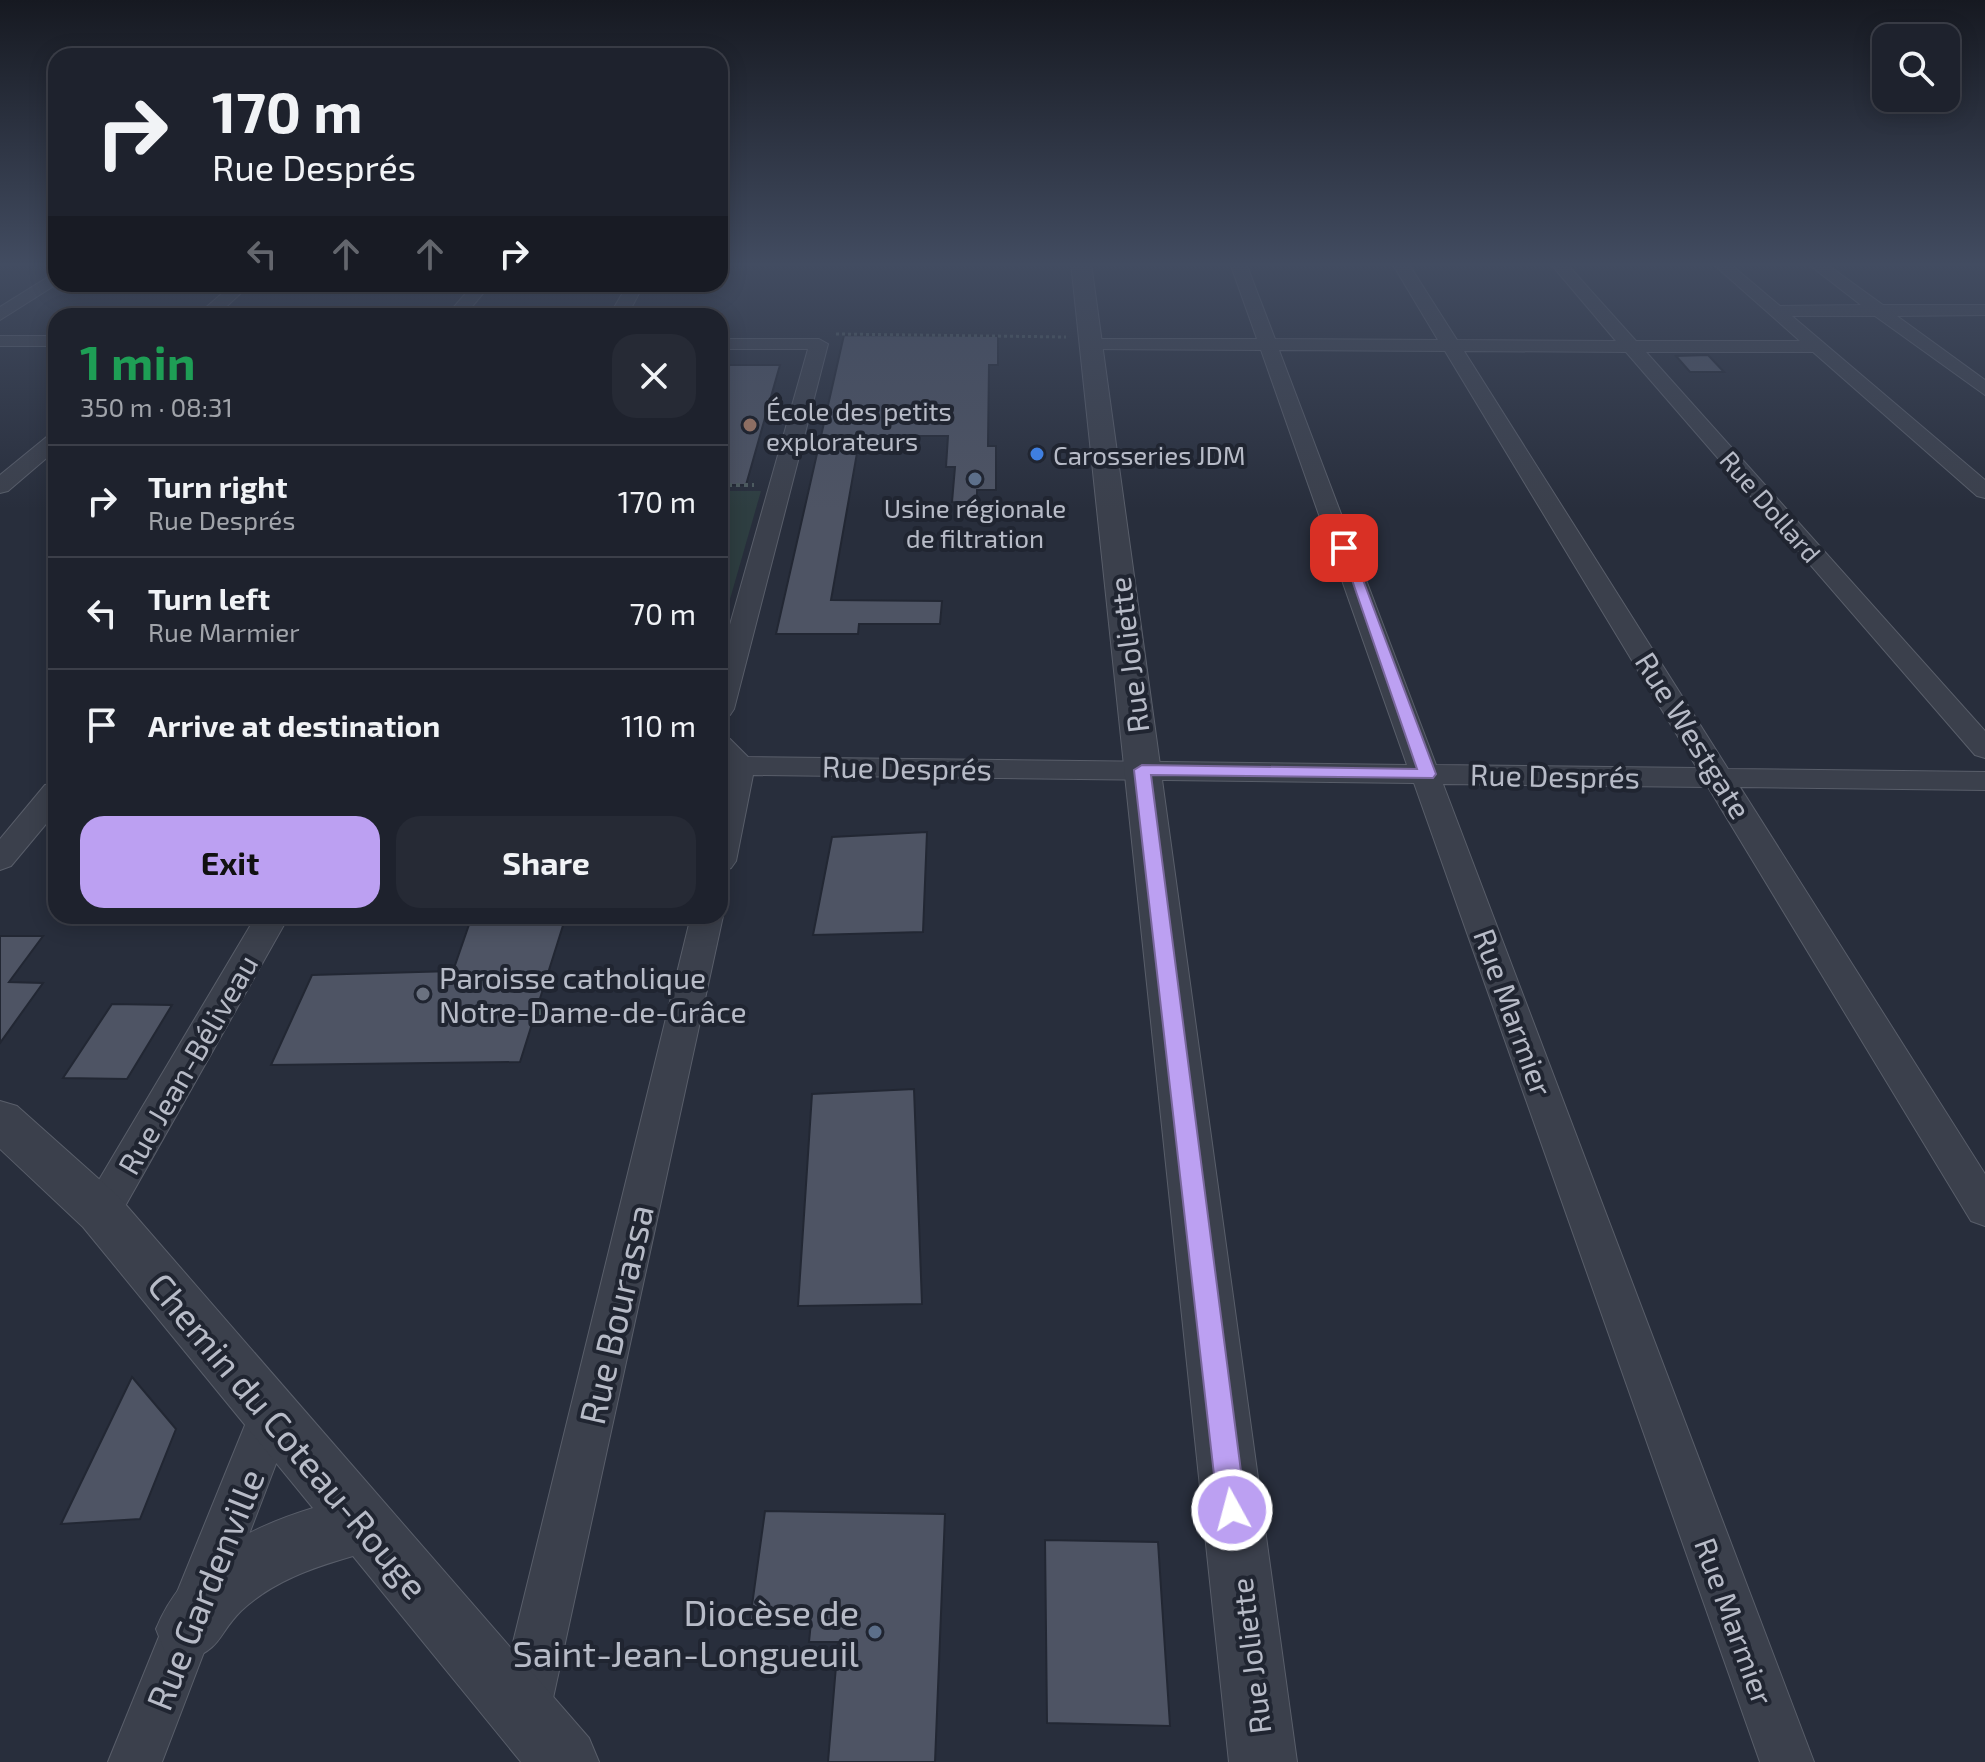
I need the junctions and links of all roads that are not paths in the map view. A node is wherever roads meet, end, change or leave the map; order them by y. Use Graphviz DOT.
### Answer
graph roads {
  1 [pos="825,345"];
  2 [pos="1090,345"];
  3 [pos="1269,345"];
  4 [pos="1451,345"];
  5 [pos="1561,345"];
  6 [pos="1926,345"];
  7 [pos="1631,346"];
  8 [pos="1817,347"];
  9 [pos="1985,389"];
  10 [pos="48,446"];
  11 [pos="0,486"];
  12 [pos="1985,491"];
  13 [pos="728,681"];
  14 [pos="1985,749"];
  15 [pos="730,756"];
  16 [pos="1142,770"];
  17 [pos="1427,774"];
  18 [pos="728,777"];
  19 [pos="1721,777"];
  20 [pos="1985,781"];
  21 [pos="48,802"];
  22 [pos="0,859"];
  23 [pos="268,924"];
  24 [pos="705,924"];
  25 [pos="3,1128"];
  26 [pos="1985,1209"];
  27 [pos="101,1212"];
  28 [pos="272,1414"];
  29 [pos="364,1523"];
  30 [pos="188,1629"];
  31 [pos="523,1712"];
  32 [pos="135,1762"];
  33 [pos="565,1762"];
  34 [pos="1263,1762"];
  35 [pos="1787,1762"];
  1 -- 13 [label="street"];
  2 -- 16 [label="street, Rue Joliette"];
  3 -- 17 [label="street, Rue Marmier"];
  4 -- 19 [label="street, Rue Westgate"];
  5 -- 7 [label="street"];
  6 -- 9 [label="street"];
  7 -- 8 [label="street"];
  7 -- 14 [label="street, Rue Dollard"];
  8 -- 12 [label="street"];
  10 -- 11 [label="street"];
  15 -- 16 [label="street, Rue Després"];
  15 -- 18 [label="street"];
  16 -- 17 [label="street, Rue Després"];
  16 -- 34 [label="street, Rue Joliette"];
  17 -- 19 [label="street, Rue Després"];
  17 -- 35 [label="street, Rue Marmier"];
  19 -- 20 [label="street, Rue Després"];
  19 -- 26 [label="street, Rue Westgate"];
  21 -- 22 [label="street"];
  23 -- 27 [label="street, Rue Jean-Béliveau"];
  24 -- 31 [label="street, Rue Bourassa"];
  25 -- 27 [label="street, Chemin du Coteau-Rouge"];
  27 -- 28 [label="street, Chemin du Coteau-Rouge"];
  28 -- 29 [label="street, Chemin du Coteau-Rouge"];
  28 -- 30 [label="street, Rue Gardenville"];
  29 -- 30 [label="street"];
  29 -- 31 [label="street, Chemin du Coteau-Rouge"];
  30 -- 32 [label="street, Rue Gardenville"];
  31 -- 33 [label="street, Chemin du Coteau-Rouge"];
}
